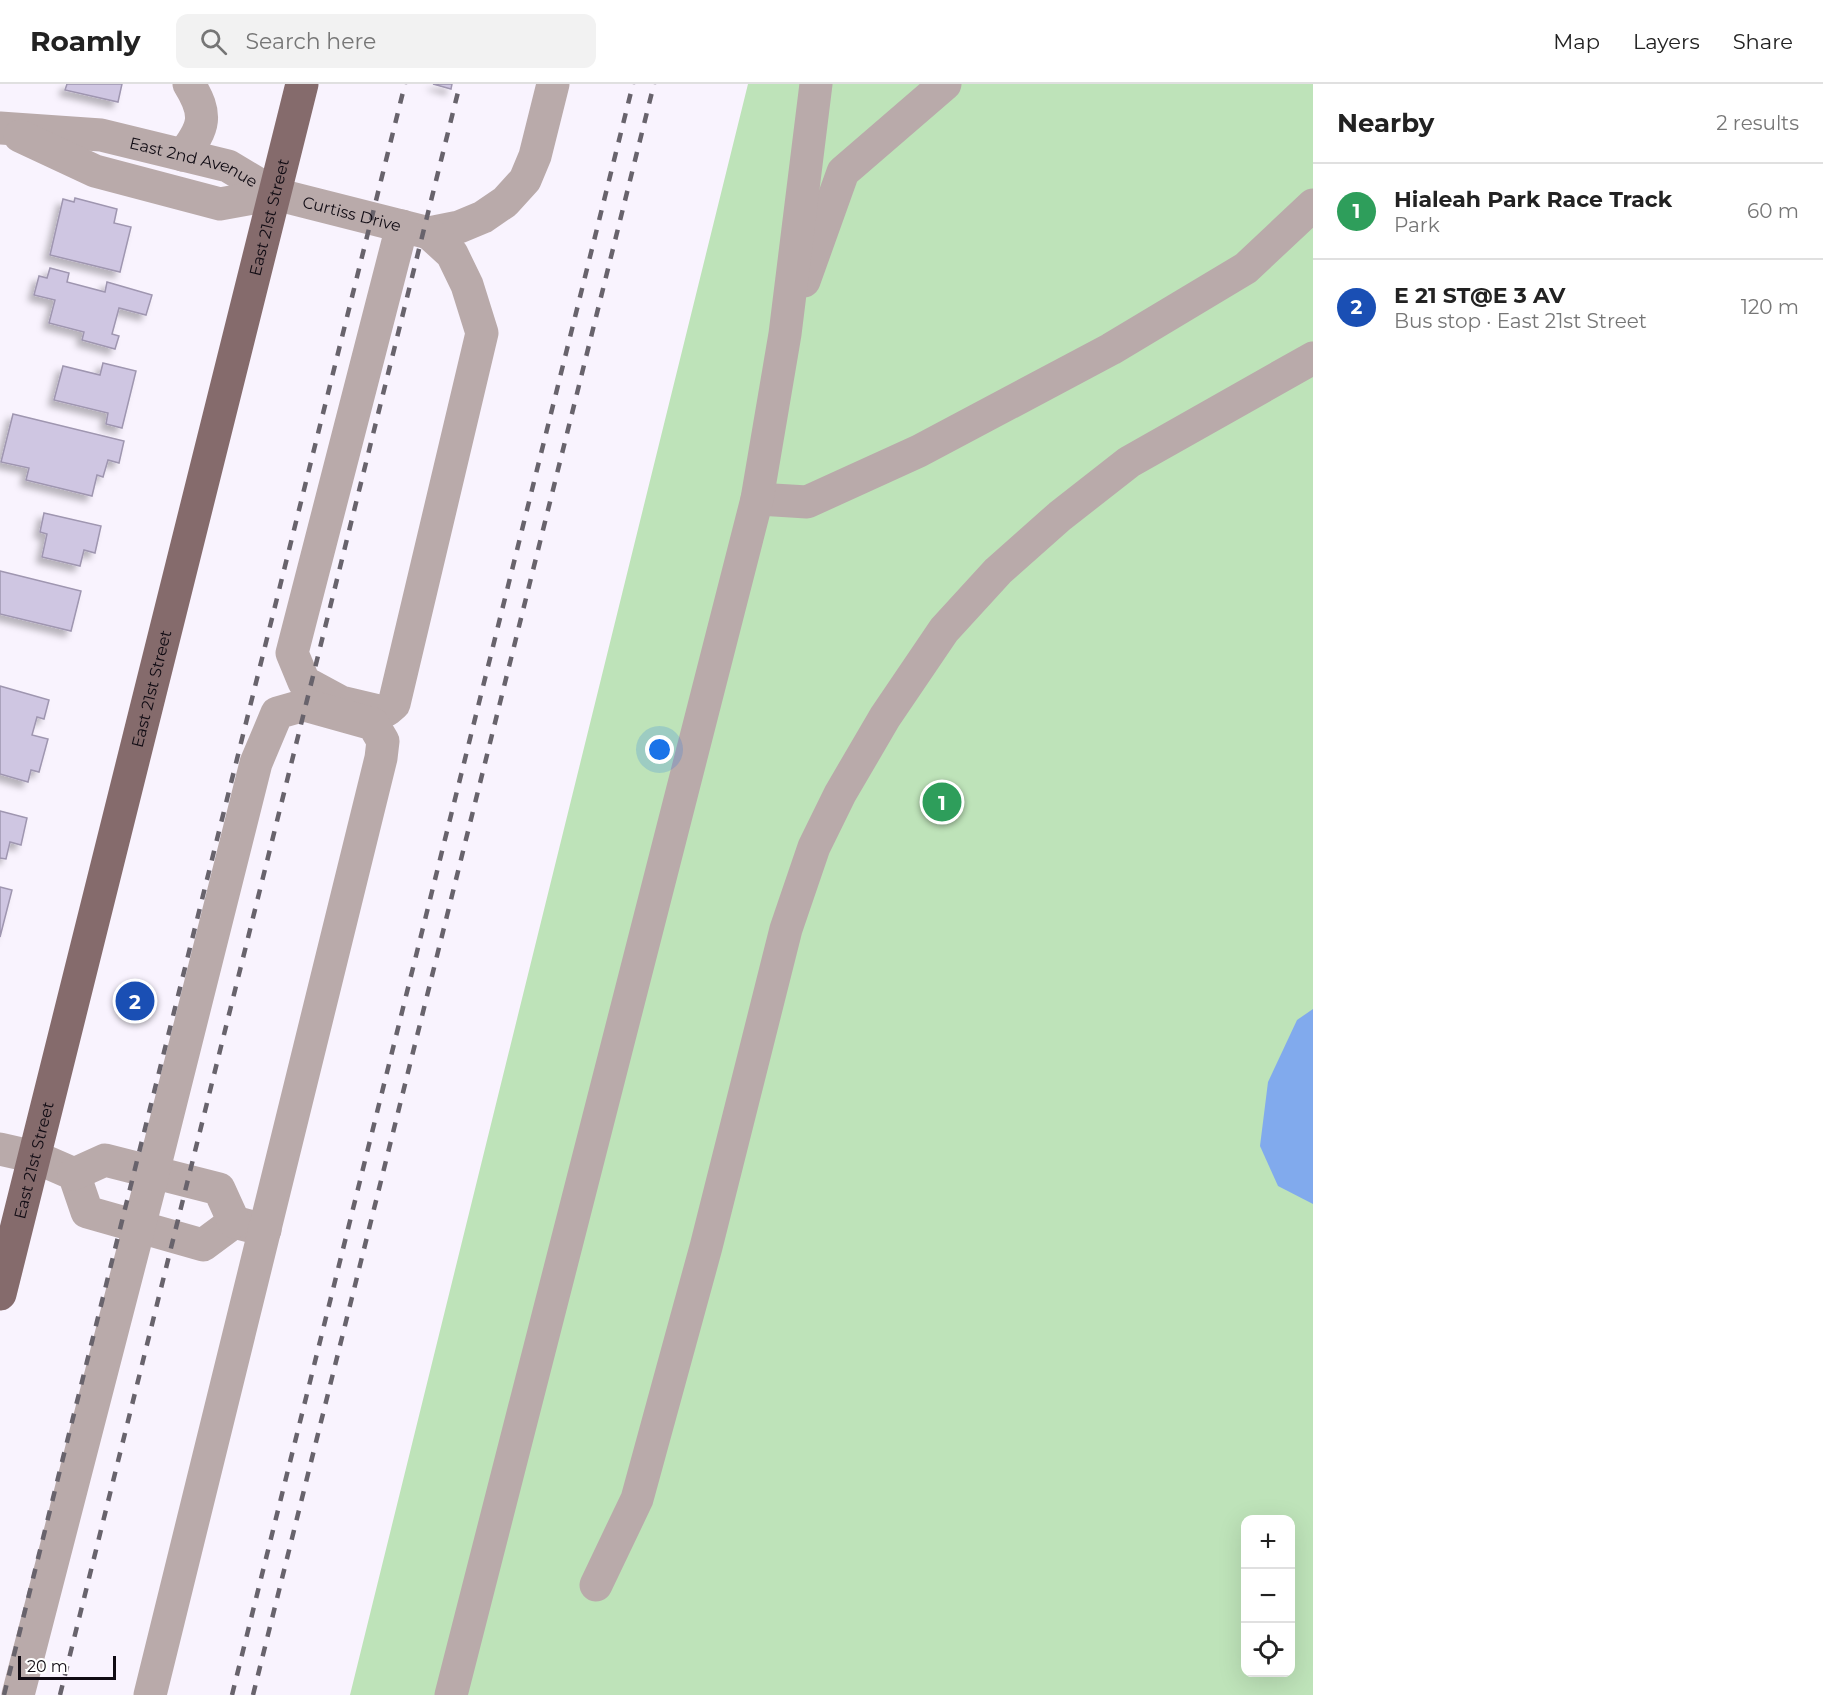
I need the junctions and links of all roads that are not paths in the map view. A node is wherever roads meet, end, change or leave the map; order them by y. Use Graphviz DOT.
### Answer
graph roads {
  1 [pos="189,84"];
  2 [pos="302,84"];
  3 [pos="553,84"];
  4 [pos="816,84"];
  5 [pos="945,84"];
  6 [pos="2,128"];
  7 [pos="183,155"];
  8 [pos="275,194"];
  9 [pos="1313,205"];
  10 [pos="416,229"];
  11 [pos="785,334"];
  12 [pos="1313,358"];
  13 [pos="757,499"];
  14 [pos="0,1149"];
  15 [pos="34,1157"];
  16 [pos="153,1173"];
  17 [pos="74,1174"];
  18 [pos="139,1226"];
  19 [pos="250,1226"];
  20 [pos="2,1280"];
  21 [pos="596,1586"];
  22 [pos="18,1695"];
  23 [pos="150,1695"];
  24 [pos="451,1695"];
  1 -- 7 [label="street"];
  2 -- 8 [label="main road, East 21st Street"];
  3 -- 10 [label="street"];
  4 -- 11 [label="street"];
  5 -- 11 [label="street"];
  6 -- 7 [label="street, East 2nd Avenue"];
  6 -- 8 [label="street, East 2nd Avenue"];
  7 -- 8 [label="street, East 2nd Avenue"];
  8 -- 10 [label="street, Curtiss Drive"];
  8 -- 15 [label="main road, East 21st Street"];
  9 -- 13 [label="street"];
  10 -- 10 [label="street"];
  11 -- 13 [label="street"];
  12 -- 21 [label="street"];
  13 -- 24 [label="street"];
  14 -- 15 [label="street"];
  15 -- 17 [label="street"];
  15 -- 20 [label="main road, East 21st Street"];
  16 -- 17 [label="street"];
  16 -- 18 [label="street"];
  16 -- 19 [label="street"];
  16 -- 19 [label="street"];
  17 -- 18 [label="street"];
  18 -- 19 [label="street"];
  18 -- 22 [label="street"];
  19 -- 23 [label="street"];
}
